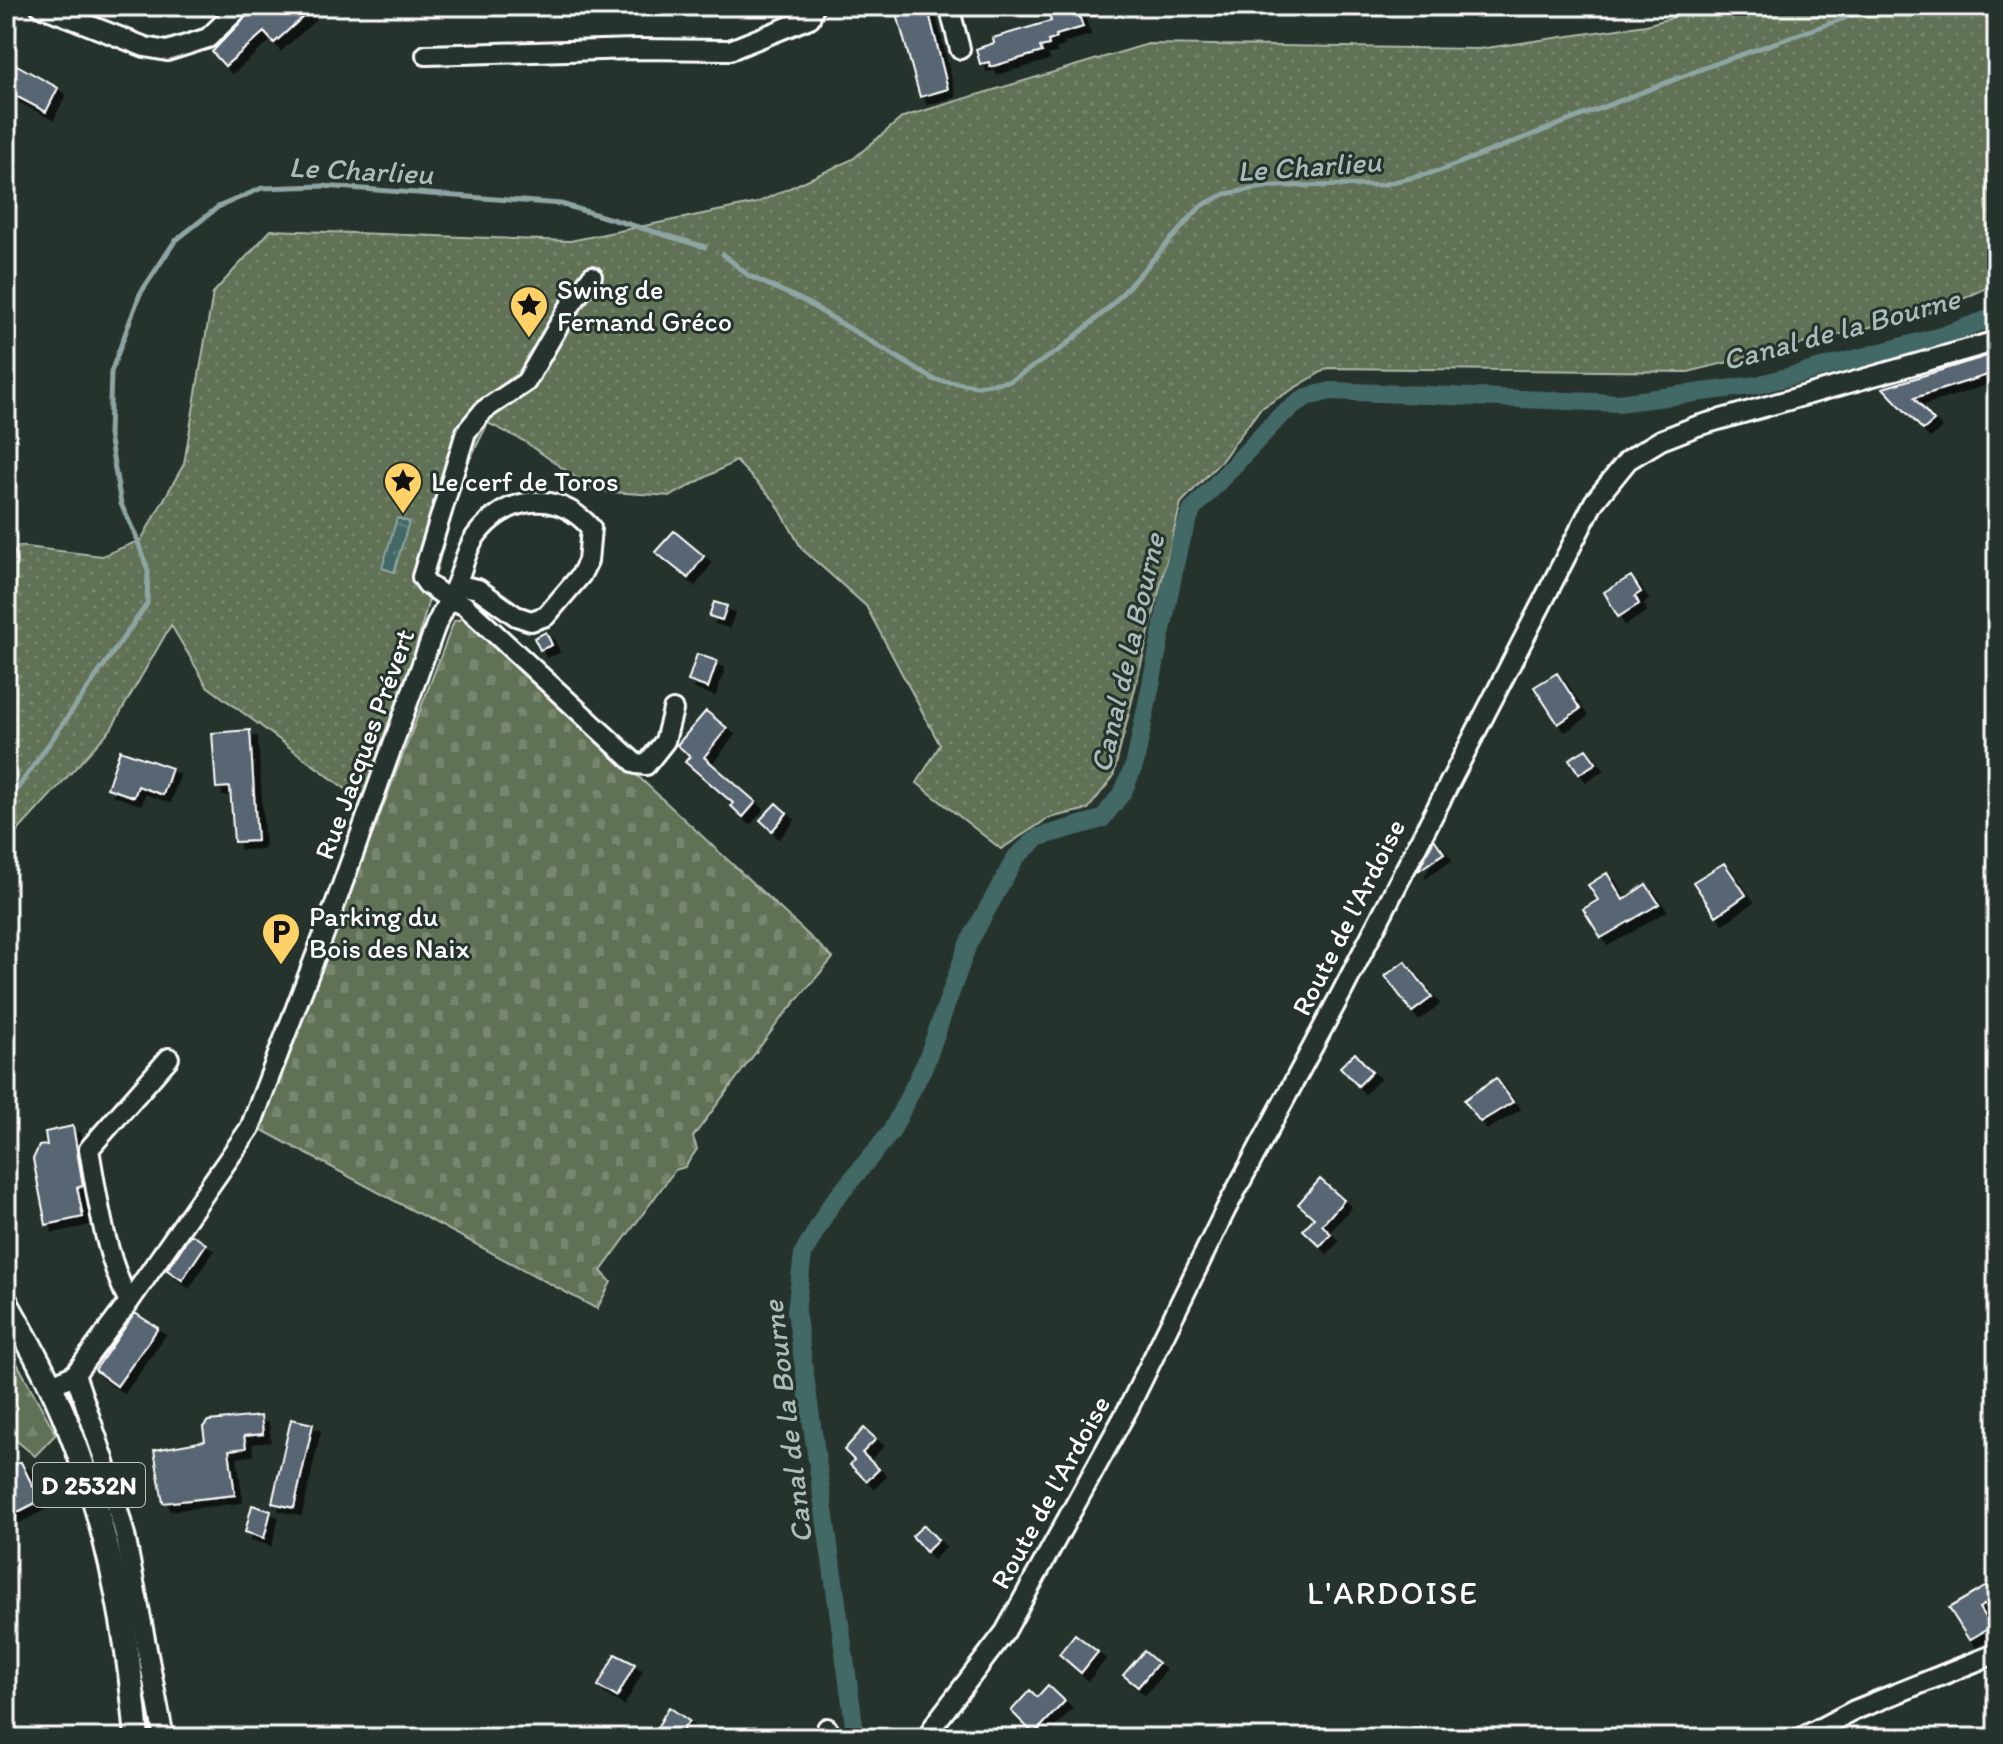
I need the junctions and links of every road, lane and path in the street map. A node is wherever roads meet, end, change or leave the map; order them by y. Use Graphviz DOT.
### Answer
graph roads {
  1 [pos="241,6"];
  2 [pos="814,6"];
  3 [pos="949,6"];
  4 [pos="51,8"];
  5 [pos="960,49"];
  6 [pos="426,55"];
  7 [pos="592,276"];
  8 [pos="1997,341"];
  9 [pos="453,592"];
  10 [pos="673,710"];
  11 [pos="169,1058"];
  12 [pos="6,1302"];
  13 [pos="129,1302"];
  14 [pos="75,1374"];
  15 [pos="51,1386"];
  16 [pos="1997,1653"];
  17 [pos="137,1738"];
  18 [pos="164,1738"];
  19 [pos="927,1738"];
  20 [pos="1801,1738"];
  1 -- 4 [label="street"];
  2 -- 6 [label="street"];
  3 -- 5 [label="street"];
  7 -- 9 [label="street"];
  8 -- 19 [label="street, Route de l'Ardoise"];
  9 -- 9 [label="street, Rue Jacques Prévert"];
  9 -- 10 [label="street"];
  9 -- 13 [label="street, Rue Jacques Prévert"];
  11 -- 13 [label="street"];
  12 -- 15 [label="main road, D 2532N"];
  13 -- 14 [label="street, Rue Jacques Prévert"];
  14 -- 15 [label="street, Rue Jacques Prévert"];
  14 -- 18 [label="street"];
  15 -- 17 [label="main road, D 2532N"];
  16 -- 20 [label="street"];
}
